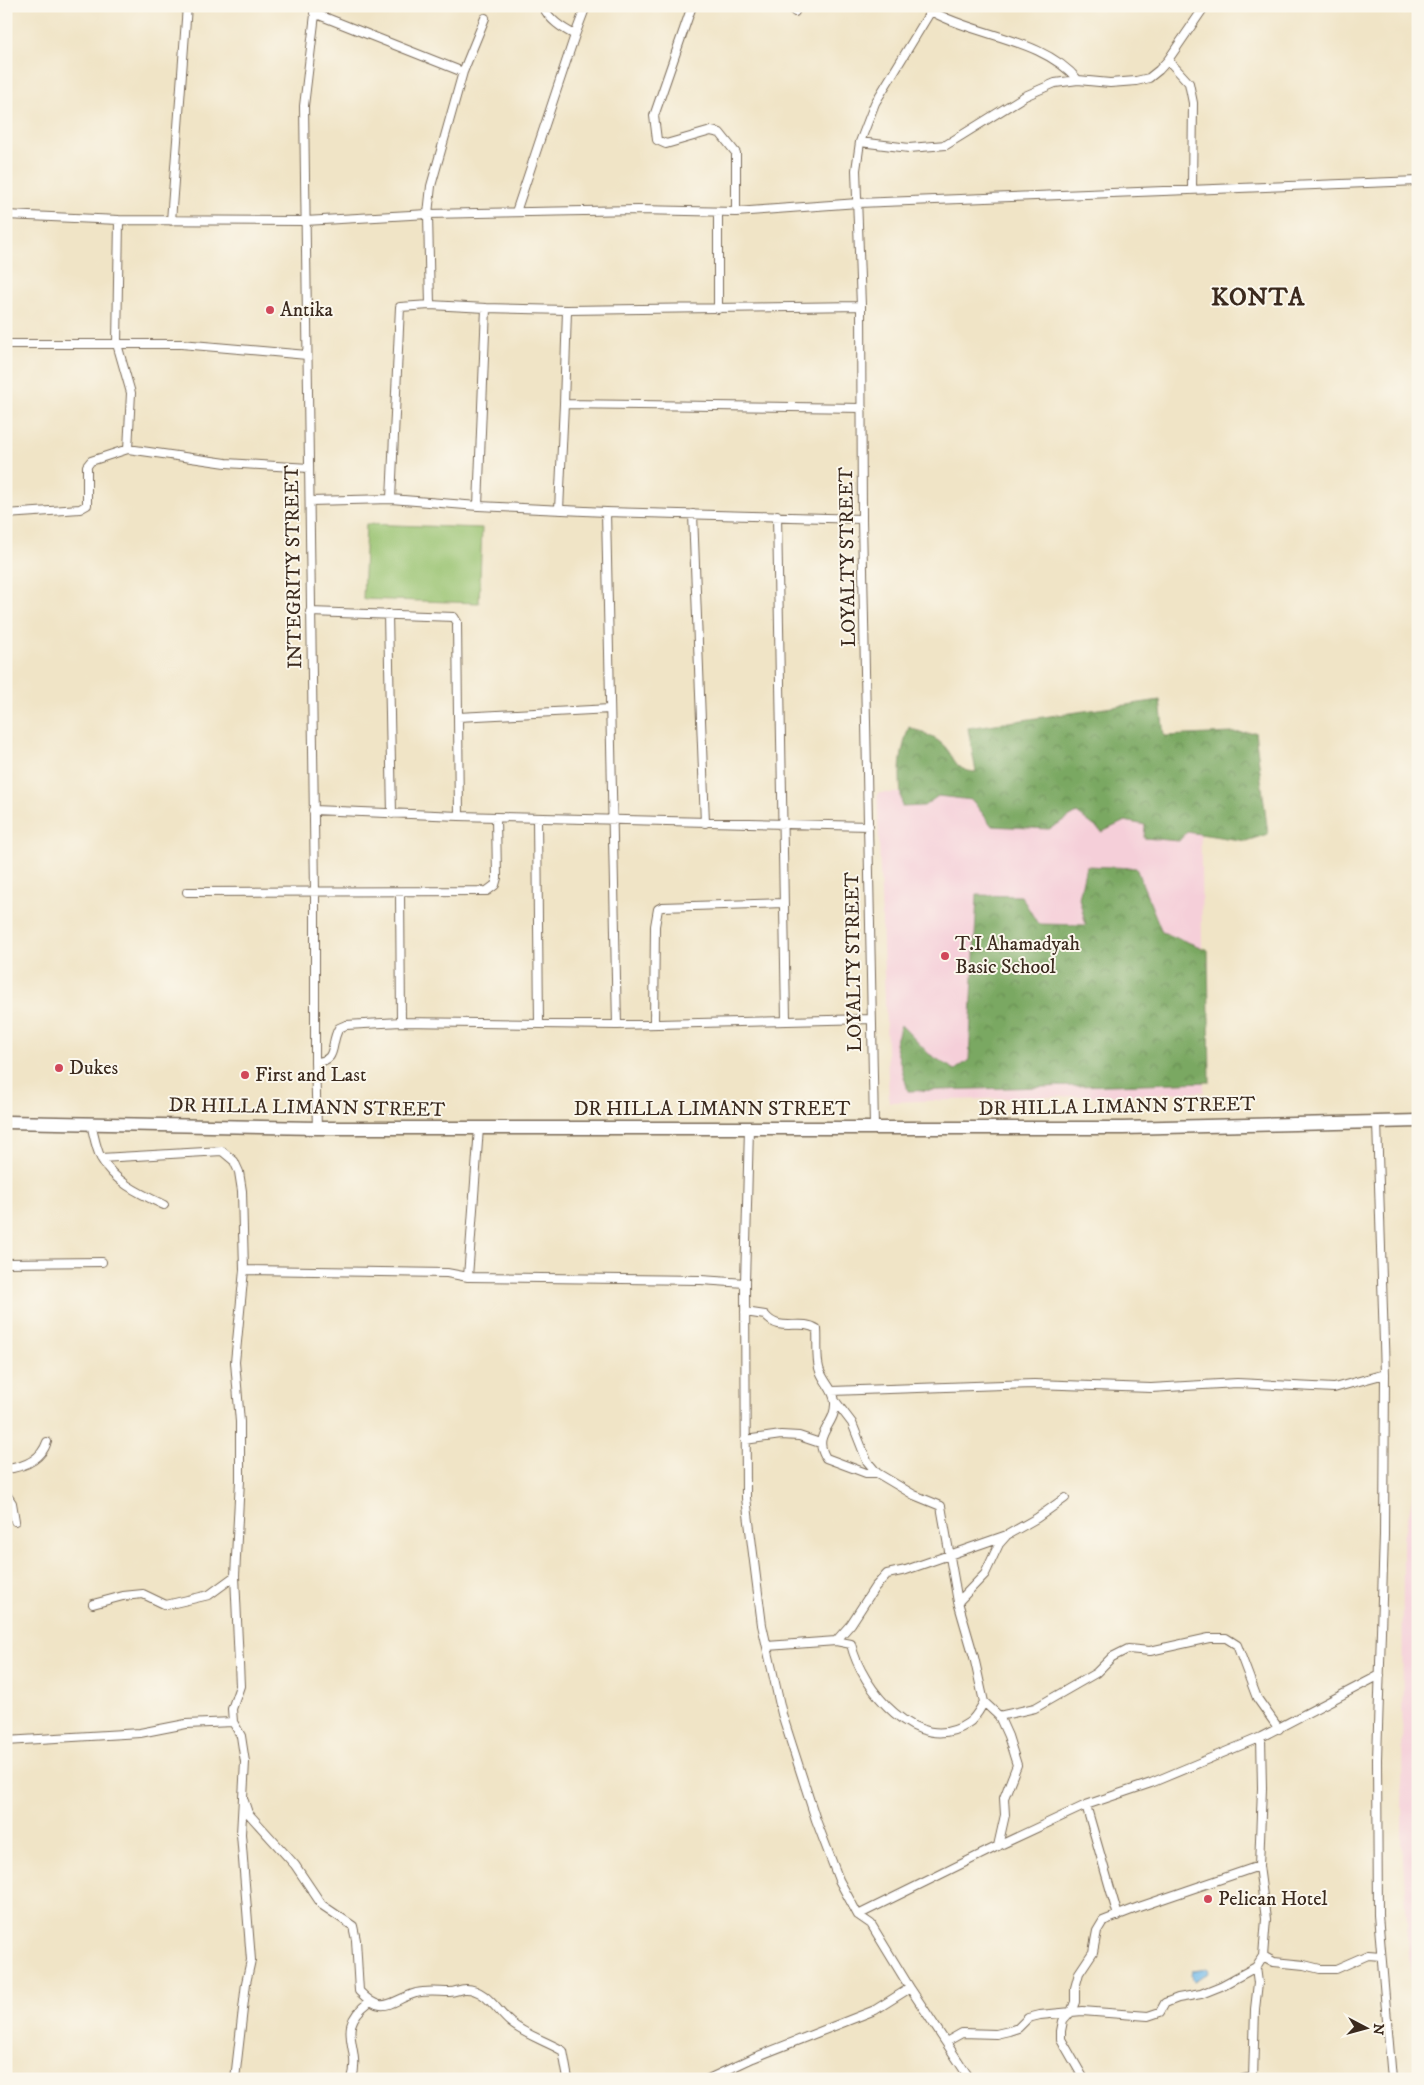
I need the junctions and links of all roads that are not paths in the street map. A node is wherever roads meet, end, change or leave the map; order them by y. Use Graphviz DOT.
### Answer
graph roads {
  1 [pos="187,6"];
  2 [pos="543,6"];
  3 [pos="586,6"];
  4 [pos="692,6"];
  5 [pos="1205,6"];
  6 [pos="933,8"];
  7 [pos="315,10"];
  8 [pos="485,18"];
  9 [pos="575,35"];
  10 [pos="1168,60"];
  11 [pos="463,72"];
  12 [pos="1078,80"];
  13 [pos="860,142"];
  14 [pos="1418,181"];
  15 [pos="1192,189"];
  16 [pos="858,203"];
  17 [pos="516,212"];
  18 [pos="718,212"];
  19 [pos="736,212"];
  20 [pos="6,214"];
  21 [pos="428,214"];
  22 [pos="119,220"];
  23 [pos="171,221"];
  24 [pos="305,221"];
  25 [pos="430,305"];
  26 [pos="861,306"];
  27 [pos="486,308"];
  28 [pos="718,309"];
  29 [pos="567,310"];
  30 [pos="6,344"];
  31 [pos="117,344"];
  32 [pos="307,355"];
  33 [pos="564,404"];
  34 [pos="862,408"];
  35 [pos="128,449"];
  36 [pos="309,468"];
  37 [pos="391,499"];
  38 [pos="310,501"];
  39 [pos="478,506"];
  40 [pos="559,510"];
  41 [pos="606,512"];
  42 [pos="6,514"];
  43 [pos="693,514"];
  44 [pos="777,515"];
  45 [pos="862,518"];
  46 [pos="310,612"];
  47 [pos="388,614"];
  48 [pos="610,709"];
  49 [pos="458,717"];
  50 [pos="314,810"];
  51 [pos="392,814"];
  52 [pos="459,816"];
  53 [pos="496,817"];
  54 [pos="538,818"];
  55 [pos="614,821"];
  56 [pos="705,823"];
  57 [pos="782,825"];
  58 [pos="869,826"];
  59 [pos="186,892"];
  60 [pos="315,892"];
  61 [pos="400,892"];
  62 [pos="783,903"];
  63 [pos="870,1018"];
  64 [pos="786,1019"];
  65 [pos="401,1022"];
  66 [pos="539,1024"];
  67 [pos="654,1024"];
  68 [pos="618,1025"];
  69 [pos="315,1062"];
  70 [pos="1418,1121"];
  71 [pos="6,1122"];
  72 [pos="1377,1122"];
  73 [pos="91,1124"];
  74 [pos="874,1127"];
  75 [pos="317,1128"];
  76 [pos="479,1128"];
  77 [pos="749,1128"];
  78 [pos="101,1158"];
  79 [pos="164,1204"];
  80 [pos="102,1262"];
  81 [pos="6,1263"];
  82 [pos="244,1270"];
  83 [pos="468,1277"];
  84 [pos="745,1283"];
  85 [pos="745,1312"];
  86 [pos="1385,1374"];
  87 [pos="832,1391"];
  88 [pos="836,1402"];
  89 [pos="745,1440"];
  90 [pos="47,1442"];
  91 [pos="820,1444"];
  92 [pos="6,1469"];
  93 [pos="877,1473"];
  94 [pos="6,1494"];
  95 [pos="1065,1498"];
  96 [pos="15,1521"];
  97 [pos="1007,1535"];
  98 [pos="950,1554"];
  99 [pos="235,1576"];
  100 [pos="958,1602"];
  101 [pos="93,1604"];
  102 [pos="836,1641"];
  103 [pos="767,1646"];
  104 [pos="1380,1675"];
  105 [pos="984,1702"];
  106 [pos="999,1716"];
  107 [pos="233,1722"];
  108 [pos="1279,1728"];
  109 [pos="1261,1737"];
  110 [pos="6,1741"];
  111 [pos="242,1794"];
  112 [pos="1086,1805"];
  113 [pos="998,1846"];
  114 [pos="1259,1866"];
  115 [pos="858,1915"];
  116 [pos="1118,1916"];
  117 [pos="1262,1956"];
  118 [pos="1381,1956"];
  119 [pos="1256,1967"];
  120 [pos="910,1988"];
  121 [pos="369,2002"];
  122 [pos="1071,2012"];
  123 [pos="946,2042"];
  124 [pos="1253,2078"];
  125 [pos="235,2079"];
  126 [pos="352,2079"];
  127 [pos="568,2079"];
  128 [pos="708,2079"];
  129 [pos="970,2079"];
  130 [pos="1084,2079"];
  131 [pos="1243,2079"];
  132 [pos="1392,2079"];
  1 -- 23 [label="street"];
  2 -- 9 [label="street"];
  3 -- 9 [label="street"];
  4 -- 19 [label="street"];
  5 -- 10 [label="street"];
  6 -- 12 [label="street"];
  6 -- 13 [label="street, LOYALTY STREET"];
  7 -- 11 [label="street"];
  7 -- 24 [label="street, INTEGRITY STREET"];
  8 -- 11 [label="street"];
  9 -- 17 [label="street"];
  10 -- 12 [label="street"];
  10 -- 15 [label="street"];
  11 -- 21 [label="street"];
  12 -- 13 [label="street"];
  13 -- 16 [label="street, LOYALTY STREET"];
  14 -- 15 [label="street"];
  15 -- 16 [label="street"];
  16 -- 19 [label="street"];
  16 -- 26 [label="street, LOYALTY STREET"];
  17 -- 18 [label="street"];
  17 -- 21 [label="street"];
  18 -- 19 [label="street"];
  18 -- 28 [label="street"];
  20 -- 22 [label="street"];
  21 -- 24 [label="street"];
  21 -- 25 [label="street"];
  22 -- 23 [label="street"];
  22 -- 31 [label="street"];
  23 -- 24 [label="street"];
  24 -- 32 [label="street, INTEGRITY STREET"];
  25 -- 27 [label="street"];
  25 -- 37 [label="street"];
  26 -- 28 [label="street"];
  26 -- 34 [label="street, LOYALTY STREET"];
  27 -- 29 [label="street"];
  27 -- 39 [label="street"];
  28 -- 29 [label="street"];
  29 -- 33 [label="street"];
  30 -- 31 [label="street"];
  31 -- 32 [label="street"];
  31 -- 35 [label="street"];
  32 -- 36 [label="street, INTEGRITY STREET"];
  33 -- 34 [label="street"];
  33 -- 40 [label="street"];
  34 -- 45 [label="street, LOYALTY STREET"];
  35 -- 36 [label="street"];
  35 -- 42 [label="street"];
  36 -- 38 [label="street, INTEGRITY STREET"];
  37 -- 38 [label="street"];
  37 -- 39 [label="street"];
  38 -- 46 [label="street, INTEGRITY STREET"];
  39 -- 40 [label="street"];
  40 -- 41 [label="street"];
  41 -- 43 [label="street"];
  41 -- 48 [label="street"];
  43 -- 44 [label="street"];
  43 -- 56 [label="street"];
  44 -- 45 [label="street"];
  44 -- 57 [label="street"];
  45 -- 58 [label="street, LOYALTY STREET"];
  46 -- 47 [label="street"];
  46 -- 50 [label="street, INTEGRITY STREET"];
  47 -- 49 [label="street"];
  47 -- 51 [label="street"];
  48 -- 49 [label="street"];
  48 -- 55 [label="street"];
  49 -- 52 [label="street"];
  50 -- 51 [label="street"];
  50 -- 60 [label="street, INTEGRITY STREET"];
  51 -- 52 [label="street"];
  52 -- 53 [label="street"];
  53 -- 54 [label="street"];
  53 -- 61 [label="street"];
  54 -- 55 [label="street"];
  54 -- 66 [label="street"];
  55 -- 56 [label="street"];
  55 -- 68 [label="street"];
  56 -- 57 [label="street"];
  57 -- 58 [label="street"];
  57 -- 62 [label="street"];
  58 -- 63 [label="street, LOYALTY STREET"];
  59 -- 60 [label="street"];
  60 -- 61 [label="street"];
  60 -- 69 [label="street, INTEGRITY STREET"];
  61 -- 65 [label="street"];
  62 -- 64 [label="street"];
  62 -- 67 [label="street"];
  63 -- 64 [label="street"];
  63 -- 74 [label="street, LOYALTY STREET"];
  64 -- 67 [label="street"];
  65 -- 66 [label="street"];
  65 -- 69 [label="street"];
  66 -- 68 [label="street"];
  67 -- 68 [label="street"];
  69 -- 75 [label="street, INTEGRITY STREET"];
  70 -- 72 [label="highway, DR HILLA LIMANN STREET"];
  71 -- 73 [label="highway, DR HILLA LIMANN STREET"];
  72 -- 74 [label="highway, DR HILLA LIMANN STREET"];
  72 -- 86 [label="street"];
  73 -- 75 [label="highway, DR HILLA LIMANN STREET"];
  73 -- 78 [label="street"];
  74 -- 77 [label="highway, DR HILLA LIMANN STREET"];
  75 -- 76 [label="highway, DR HILLA LIMANN STREET"];
  76 -- 77 [label="highway, DR HILLA LIMANN STREET"];
  76 -- 83 [label="street"];
  77 -- 84 [label="street"];
  78 -- 79 [label="street"];
  78 -- 82 [label="street"];
  80 -- 81 [label="street"];
  82 -- 83 [label="street"];
  82 -- 99 [label="street"];
  83 -- 84 [label="street"];
  84 -- 85 [label="street"];
  85 -- 87 [label="street"];
  85 -- 89 [label="street"];
  86 -- 87 [label="street"];
  86 -- 104 [label="street"];
  87 -- 88 [label="street"];
  88 -- 91 [label="street"];
  88 -- 93 [label="street"];
  89 -- 91 [label="street"];
  89 -- 103 [label="street"];
  90 -- 92 [label="street"];
  91 -- 93 [label="street"];
  93 -- 98 [label="street"];
  94 -- 96 [label="street"];
  95 -- 97 [label="street"];
  97 -- 98 [label="street"];
  97 -- 100 [label="street"];
  98 -- 100 [label="street"];
  98 -- 102 [label="street"];
  99 -- 101 [label="street"];
  99 -- 107 [label="street"];
  100 -- 105 [label="street"];
  102 -- 103 [label="street"];
  102 -- 105 [label="street"];
  103 -- 115 [label="street"];
  104 -- 108 [label="street"];
  104 -- 118 [label="street"];
  105 -- 106 [label="street"];
  106 -- 108 [label="street"];
  106 -- 113 [label="street"];
  107 -- 110 [label="street"];
  107 -- 111 [label="street"];
  108 -- 109 [label="street"];
  109 -- 112 [label="street"];
  109 -- 114 [label="street"];
  111 -- 121 [label="street"];
  111 -- 125 [label="street"];
  112 -- 113 [label="street"];
  112 -- 116 [label="street"];
  113 -- 115 [label="street"];
  114 -- 116 [label="street"];
  114 -- 117 [label="street"];
  115 -- 120 [label="street"];
  116 -- 122 [label="street"];
  117 -- 118 [label="street"];
  117 -- 119 [label="street"];
  118 -- 132 [label="street"];
  119 -- 122 [label="street"];
  119 -- 124 [label="street"];
  120 -- 123 [label="street"];
  120 -- 128 [label="street"];
  121 -- 126 [label="street"];
  121 -- 127 [label="street"];
  122 -- 123 [label="street"];
  122 -- 130 [label="street"];
  123 -- 129 [label="street"];
  124 -- 131 [label="street"];
}
